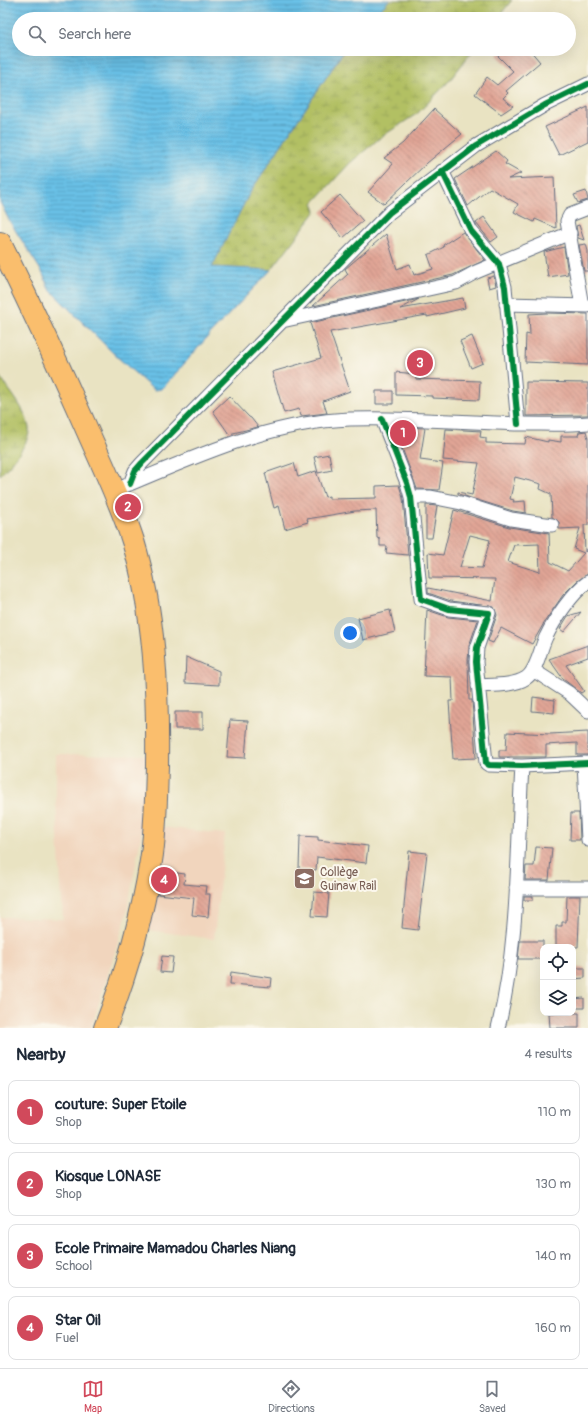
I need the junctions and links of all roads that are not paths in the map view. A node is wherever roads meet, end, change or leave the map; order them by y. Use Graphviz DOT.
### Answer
graph roads {
  1 [pos="588,84"];
  2 [pos="442,171"];
  3 [pos="588,208"];
  4 [pos="570,233"];
  5 [pos="0,243"];
  6 [pos="499,264"];
  7 [pos="506,304"];
  8 [pos="585,306"];
  9 [pos="282,321"];
  10 [pos="382,419"];
  11 [pos="588,423"];
  12 [pos="518,424"];
  13 [pos="122,488"];
  14 [pos="411,497"];
  15 [pos="552,525"];
  16 [pos="588,582"];
  17 [pos="533,670"];
  18 [pos="478,686"];
  19 [pos="588,711"];
  20 [pos="586,763"];
  21 [pos="522,766"];
  22 [pos="588,840"];
  23 [pos="516,888"];
  24 [pos="588,888"];
  25 [pos="105,1028"];
  26 [pos="498,1028"];
  1 -- 2 [label="street"];
  2 -- 6 [label="street"];
  2 -- 9 [label="street"];
  3 -- 4 [label="street"];
  4 -- 6 [label="street"];
  4 -- 8 [label="street"];
  5 -- 13 [label="highway"];
  6 -- 7 [label="street"];
  6 -- 9 [label="street"];
  7 -- 8 [label="street"];
  7 -- 12 [label="street"];
  9 -- 13 [label="street"];
  10 -- 12 [label="street"];
  10 -- 13 [label="street"];
  10 -- 14 [label="street"];
  11 -- 12 [label="street"];
  13 -- 25 [label="highway"];
  14 -- 15 [label="street"];
  14 -- 18 [label="street"];
  16 -- 17 [label="street"];
  17 -- 18 [label="street"];
  17 -- 19 [label="street"];
  18 -- 21 [label="street"];
  20 -- 21 [label="street"];
  20 -- 22 [label="street"];
  21 -- 23 [label="street"];
  23 -- 24 [label="street"];
  23 -- 26 [label="street"];
}
